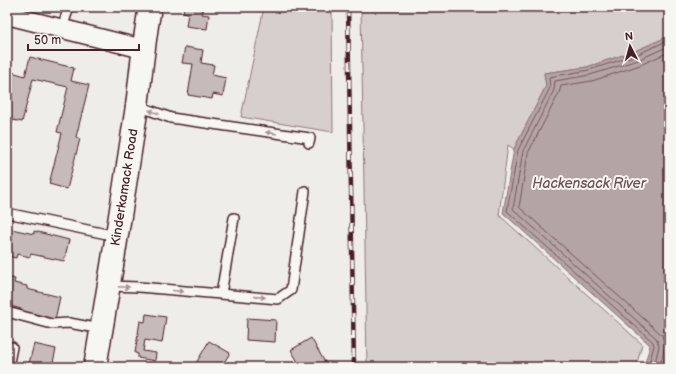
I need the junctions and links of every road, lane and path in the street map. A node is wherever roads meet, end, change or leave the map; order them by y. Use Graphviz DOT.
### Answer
graph roads {
  1 [pos="69,7"];
  2 [pos="150,7"];
  3 [pos="7,15"];
  4 [pos="62,28"];
  5 [pos="143,49"];
  6 [pos="137,106"];
  7 [pos="309,143"];
  8 [pos="305,191"];
  9 [pos="7,214"];
  10 [pos="234,218"];
  11 [pos="116,236"];
  12 [pos="109,286"];
  13 [pos="221,294"];
  14 [pos="7,312"];
  15 [pos="101,329"];
  16 [pos="12,347"];
  17 [pos="8,367"];
  18 [pos="95,367"];
  1 -- 4 [label="lane"];
  2 -- 5 [label="main road, Kinderkamack Road"];
  3 -- 4 [label="street"];
  4 -- 5 [label="street"];
  5 -- 6 [label="main road, Kinderkamack Road"];
  7 -- 6 [label="lane, one-way"];
  6 -- 11 [label="main road, Kinderkamack Road"];
  13 -- 8 [label="lane, one-way"];
  9 -- 11 [label="lane"];
  10 -- 13 [label="lane"];
  11 -- 12 [label="main road, Kinderkamack Road"];
  12 -- 13 [label="lane, one-way"];
  12 -- 15 [label="main road, Kinderkamack Road"];
  14 -- 15 [label="lane"];
  15 -- 18 [label="main road, Kinderkamack Road"];
  16 -- 17 [label="lane"];
}
